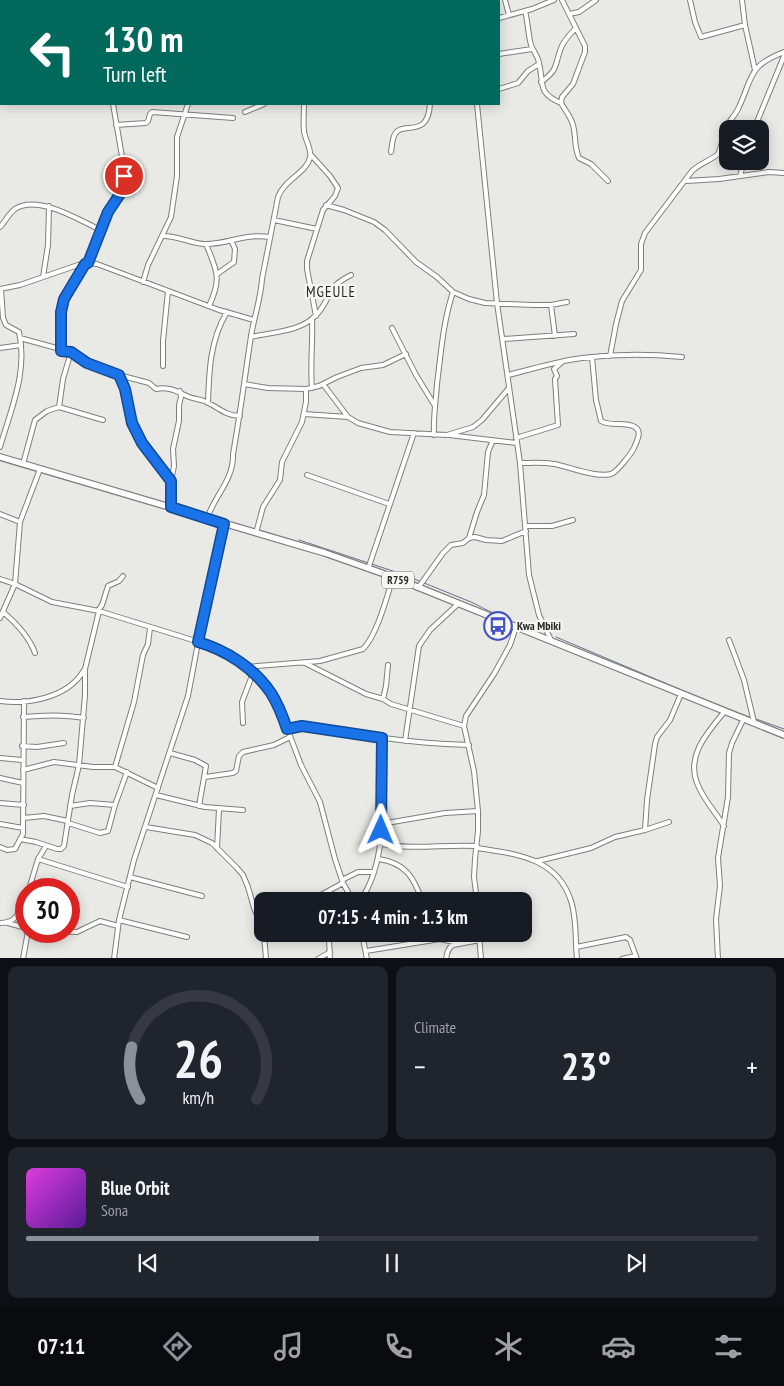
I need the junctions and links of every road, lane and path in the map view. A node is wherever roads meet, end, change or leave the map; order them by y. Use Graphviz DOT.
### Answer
graph roads {
  1 [pos="504,0"];
  2 [pos="554,0"];
  3 [pos="562,0"];
  4 [pos="596,0"];
  5 [pos="690,0"];
  6 [pos="742,0"];
  7 [pos="526,11"];
  8 [pos="579,12"];
  9 [pos="569,14"];
  10 [pos="509,15"];
  11 [pos="500,18"];
  12 [pos="573,22"];
  13 [pos="745,25"];
  14 [pos="576,28"];
  15 [pos="532,49"];
  16 [pos="784,52"];
  17 [pos="500,54"];
  18 [pos="784,56"];
  19 [pos="539,64"];
  20 [pos="755,70"];
  21 [pos="541,82"];
  22 [pos="500,89"];
  23 [pos="561,103"];
  24 [pos="113,105"];
  25 [pos="188,105"];
  26 [pos="262,105"];
  27 [pos="304,105"];
  28 [pos="430,105"];
  29 [pos="476,105"];
  30 [pos="245,112"];
  31 [pos="184,115"];
  32 [pos="233,118"];
  33 [pos="758,120"];
  34 [pos="116,125"];
  35 [pos="391,152"];
  36 [pos="311,155"];
  37 [pos="742,170"];
  38 [pos="784,172"];
  39 [pos="740,176"];
  40 [pos="608,181"];
  41 [pos="686,181"];
  42 [pos="326,205"];
  43 [pos="49,206"];
  44 [pos="274,220"];
  45 [pos="0,227"];
  46 [pos="317,229"];
  47 [pos="101,230"];
  48 [pos="162,236"];
  49 [pos="270,237"];
  50 [pos="231,240"];
  51 [pos="206,244"];
  52 [pos="86,263"];
  53 [pos="217,274"];
  54 [pos="351,275"];
  55 [pos="43,277"];
  56 [pos="143,282"];
  57 [pos="0,289"];
  58 [pos="168,291"];
  59 [pos="453,292"];
  60 [pos="567,302"];
  61 [pos="497,303"];
  62 [pos="551,305"];
  63 [pos="209,306"];
  64 [pos="226,312"];
  65 [pos="316,316"];
  66 [pos="312,319"];
  67 [pos="254,320"];
  68 [pos="392,328"];
  69 [pos="574,334"];
  70 [pos="555,336"];
  71 [pos="251,337"];
  72 [pos="20,338"];
  73 [pos="504,339"];
  74 [pos="21,345"];
  75 [pos="0,348"];
  76 [pos="61,351"];
  77 [pos="71,352"];
  78 [pos="406,354"];
  79 [pos="610,356"];
  80 [pos="592,357"];
  81 [pos="682,357"];
  82 [pos="563,361"];
  83 [pos="163,366"];
  84 [pos="119,375"];
  85 [pos="508,376"];
  86 [pos="244,384"];
  87 [pos="323,384"];
  88 [pos="312,388"];
  89 [pos="510,388"];
  90 [pos="306,389"];
  91 [pos="180,391"];
  92 [pos="208,403"];
  93 [pos="436,406"];
  94 [pos="59,407"];
  95 [pos="304,414"];
  96 [pos="240,416"];
  97 [pos="348,418"];
  98 [pos="103,420"];
  99 [pos="414,433"];
  100 [pos="434,435"];
  101 [pos="447,435"];
  102 [pos="493,440"];
  103 [pos="516,440"];
  104 [pos="0,447"];
  105 [pos="0,457"];
  106 [pos="520,463"];
  107 [pos="23,464"];
  108 [pos="40,468"];
  109 [pos="307,475"];
  110 [pos="171,481"];
  111 [pos="389,504"];
  112 [pos="171,507"];
  113 [pos="0,514"];
  114 [pos="206,519"];
  115 [pos="573,520"];
  116 [pos="20,522"];
  117 [pos="224,524"];
  118 [pos="525,526"];
  119 [pos="526,531"];
  120 [pos="256,532"];
  121 [pos="469,538"];
  122 [pos="368,569"];
  123 [pos="123,576"];
  124 [pos="393,578"];
  125 [pos="0,579"];
  126 [pos="15,584"];
  127 [pos="418,588"];
  128 [pos="458,604"];
  129 [pos="99,611"];
  130 [pos="3,612"];
  131 [pos="0,618"];
  132 [pos="516,627"];
  133 [pos="150,628"];
  134 [pos="550,640"];
  135 [pos="729,640"];
  136 [pos="198,642"];
  137 [pos="34,653"];
  138 [pos="304,662"];
  139 [pos="388,665"];
  140 [pos="245,667"];
  141 [pos="85,669"];
  142 [pos="253,673"];
  143 [pos="681,694"];
  144 [pos="383,699"];
  145 [pos="0,701"];
  146 [pos="24,701"];
  147 [pos="409,709"];
  148 [pos="725,711"];
  149 [pos="23,717"];
  150 [pos="84,718"];
  151 [pos="744,718"];
  152 [pos="754,722"];
  153 [pos="243,723"];
  154 [pos="464,726"];
  155 [pos="287,729"];
  156 [pos="784,734"];
  157 [pos="290,736"];
  158 [pos="382,738"];
  159 [pos="405,741"];
  160 [pos="64,743"];
  161 [pos="469,745"];
  162 [pos="22,746"];
  163 [pos="170,753"];
  164 [pos="0,758"];
  165 [pos="22,760"];
  166 [pos="79,765"];
  167 [pos="115,767"];
  168 [pos="23,770"];
  169 [pos="127,772"];
  170 [pos="204,777"];
  171 [pos="0,778"];
  172 [pos="23,783"];
  173 [pos="158,788"];
  174 [pos="156,795"];
  175 [pos="0,803"];
  176 [pos="24,805"];
  177 [pos="115,805"];
  178 [pos="70,806"];
  179 [pos="199,806"];
  180 [pos="219,809"];
  181 [pos="243,810"];
  182 [pos="478,811"];
  183 [pos="22,818"];
  184 [pos="68,822"];
  185 [pos="669,822"];
  186 [pos="0,824"];
  187 [pos="382,824"];
  188 [pos="146,826"];
  189 [pos="724,827"];
  190 [pos="22,828"];
  191 [pos="645,830"];
  192 [pos="20,839"];
  193 [pos="382,844"];
  194 [pos="46,846"];
  195 [pos="0,847"];
  196 [pos="477,847"];
  197 [pos="217,848"];
  198 [pos="38,859"];
  199 [pos="378,859"];
  200 [pos="538,861"];
  201 [pos="374,872"];
  202 [pos="130,877"];
  203 [pos="32,878"];
  204 [pos="342,881"];
  205 [pos="128,888"];
  206 [pos="324,892"];
  207 [pos="348,892"];
  208 [pos="366,892"];
  209 [pos="418,892"];
  210 [pos="476,892"];
  211 [pos="202,896"];
  212 [pos="254,908"];
  213 [pos="15,918"];
  214 [pos="119,920"];
  215 [pos="0,923"];
  216 [pos="8,923"];
  217 [pos="15,926"];
  218 [pos="118,926"];
  219 [pos="80,930"];
  220 [pos="187,937"];
  221 [pos="265,942"];
  222 [pos="329,942"];
  223 [pos="364,942"];
  224 [pos="418,942"];
  225 [pos="454,942"];
  226 [pos="465,942"];
  227 [pos="480,942"];
  228 [pos="25,943"];
  229 [pos="458,943"];
  230 [pos="576,947"];
  231 [pos="366,951"];
  232 [pos="330,952"];
  233 [pos="636,957"];
  234 [pos="23,958"];
  235 [pos="114,958"];
  236 [pos="266,958"];
  237 [pos="318,958"];
  238 [pos="330,958"];
  239 [pos="368,958"];
  240 [pos="446,958"];
  241 [pos="482,958"];
  242 [pos="577,958"];
  243 [pos="622,958"];
  244 [pos="718,958"];
  1 -- 10 [label="street"];
  2 -- 7 [label="street"];
  3 -- 9 [label="street"];
  4 -- 8 [label="street"];
  5 -- 13 [label="street"];
  6 -- 13 [label="street"];
  7 -- 10 [label="street"];
  7 -- 15 [label="street"];
  8 -- 9 [label="street"];
  8 -- 12 [label="street"];
  9 -- 12 [label="street"];
  10 -- 11 [label="street"];
  12 -- 14 [label="street"];
  13 -- 20 [label="street"];
  14 -- 21 [label="street"];
  14 -- 23 [label="street"];
  15 -- 17 [label="street"];
  15 -- 19 [label="street"];
  16 -- 20 [label="street"];
  18 -- 33 [label="street"];
  19 -- 21 [label="street"];
  19 -- 22 [label="street"];
  20 -- 41 [label="street"];
  21 -- 23 [label="street"];
  23 -- 40 [label="street"];
  24 -- 34 [label="street"];
  25 -- 31 [label="street"];
  26 -- 30 [label="street"];
  27 -- 36 [label="street"];
  28 -- 35 [label="street"];
  29 -- 61 [label="street"];
  31 -- 32 [label="street"];
  31 -- 34 [label="street"];
  31 -- 48 [label="street"];
  34 -- 47 [label="street"];
  36 -- 42 [label="street"];
  36 -- 44 [label="street"];
  37 -- 39 [label="street"];
  38 -- 39 [label="street"];
  39 -- 41 [label="street"];
  41 -- 79 [label="street"];
  42 -- 46 [label="street"];
  42 -- 59 [label="street"];
  43 -- 45 [label="street"];
  43 -- 47 [label="street"];
  43 -- 55 [label="street"];
  44 -- 46 [label="street"];
  44 -- 49 [label="street"];
  46 -- 65 [label="street"];
  47 -- 52 [label="street"];
  48 -- 51 [label="street"];
  48 -- 56 [label="street"];
  49 -- 50 [label="street"];
  49 -- 67 [label="street"];
  50 -- 51 [label="street"];
  50 -- 53 [label="street"];
  51 -- 53 [label="street"];
  52 -- 55 [label="street"];
  52 -- 56 [label="street"];
  52 -- 76 [label="street"];
  53 -- 63 [label="street"];
  54 -- 65 [label="street"];
  55 -- 57 [label="street"];
  56 -- 58 [label="street"];
  57 -- 72 [label="street"];
  58 -- 63 [label="street"];
  58 -- 83 [label="street"];
  59 -- 61 [label="street"];
  59 -- 93 [label="street"];
  60 -- 62 [label="street"];
  61 -- 62 [label="street"];
  61 -- 73 [label="street"];
  62 -- 70 [label="street"];
  63 -- 64 [label="street"];
  64 -- 67 [label="street"];
  64 -- 92 [label="street"];
  65 -- 66 [label="street"];
  66 -- 71 [label="street"];
  66 -- 88 [label="street"];
  67 -- 71 [label="street"];
  68 -- 78 [label="street"];
  69 -- 70 [label="street"];
  70 -- 73 [label="street"];
  71 -- 86 [label="street"];
  72 -- 74 [label="street"];
  72 -- 76 [label="street"];
  73 -- 85 [label="street"];
  74 -- 75 [label="street"];
  74 -- 104 [label="street"];
  76 -- 77 [label="street"];
  77 -- 84 [label="street"];
  77 -- 94 [label="street"];
  78 -- 87 [label="street"];
  78 -- 93 [label="street"];
  79 -- 80 [label="street"];
  79 -- 81 [label="street"];
  80 -- 82 [label="street"];
  80 -- 106 [label="street"];
  82 -- 85 [label="street"];
  82 -- 103 [label="street"];
  84 -- 91 [label="street"];
  84 -- 110 [label="street"];
  85 -- 89 [label="street"];
  86 -- 90 [label="street"];
  86 -- 96 [label="street"];
  87 -- 88 [label="street"];
  87 -- 97 [label="street"];
  88 -- 90 [label="street"];
  89 -- 101 [label="street"];
  89 -- 103 [label="street"];
  90 -- 95 [label="street"];
  91 -- 92 [label="street"];
  91 -- 110 [label="street"];
  92 -- 96 [label="street"];
  93 -- 100 [label="street"];
  94 -- 98 [label="street"];
  94 -- 107 [label="street"];
  95 -- 97 [label="street"];
  95 -- 120 [label="street"];
  96 -- 114 [label="street"];
  97 -- 99 [label="street"];
  99 -- 100 [label="street"];
  99 -- 111 [label="street"];
  100 -- 101 [label="street"];
  101 -- 102 [label="street"];
  102 -- 103 [label="street"];
  102 -- 121 [label="street"];
  103 -- 106 [label="street"];
  105 -- 107 [label="main road, R759"];
  106 -- 118 [label="street"];
  107 -- 108 [label="main road, R759"];
  108 -- 112 [label="main road, R759"];
  108 -- 116 [label="street"];
  109 -- 111 [label="street"];
  110 -- 112 [label="street"];
  111 -- 122 [label="street"];
  112 -- 114 [label="main road, R759"];
  113 -- 116 [label="street"];
  114 -- 117 [label="main road, R759"];
  115 -- 118 [label="street"];
  116 -- 126 [label="street"];
  117 -- 120 [label="main road, R759"];
  117 -- 136 [label="street"];
  118 -- 119 [label="street"];
  119 -- 121 [label="street"];
  119 -- 134 [label="street"];
  120 -- 122 [label="main road, R759"];
  121 -- 127 [label="street"];
  122 -- 124 [label="main road, R759"];
  123 -- 129 [label="street"];
  124 -- 127 [label="main road, R759"];
  124 -- 138 [label="street"];
  125 -- 126 [label="street"];
  126 -- 129 [label="street"];
  126 -- 130 [label="street"];
  127 -- 128 [label="main road, R759"];
  128 -- 132 [label="main road, R759"];
  128 -- 147 [label="street"];
  129 -- 133 [label="street"];
  129 -- 141 [label="street"];
  130 -- 131 [label="street"];
  130 -- 137 [label="street"];
  132 -- 134 [label="main road, R759"];
  132 -- 154 [label="street"];
  133 -- 136 [label="street"];
  133 -- 167 [label="street"];
  134 -- 143 [label="main road, R759"];
  135 -- 152 [label="street"];
  136 -- 140 [label="street"];
  136 -- 163 [label="street"];
  138 -- 140 [label="street"];
  138 -- 144 [label="street"];
  139 -- 144 [label="street"];
  140 -- 142 [label="street"];
  141 -- 146 [label="street"];
  141 -- 150 [label="street"];
  142 -- 153 [label="street"];
  142 -- 155 [label="street"];
  143 -- 148 [label="main road, R759"];
  143 -- 191 [label="street"];
  144 -- 147 [label="street"];
  145 -- 146 [label="street"];
  146 -- 149 [label="street"];
  147 -- 154 [label="street"];
  147 -- 159 [label="street"];
  148 -- 151 [label="main road, R759"];
  148 -- 189 [label="street"];
  149 -- 150 [label="street"];
  149 -- 162 [label="street"];
  150 -- 166 [label="street"];
  151 -- 152 [label="main road, R759"];
  151 -- 189 [label="street"];
  152 -- 156 [label="main road, R759"];
  154 -- 161 [label="street"];
  155 -- 157 [label="street"];
  155 -- 158 [label="street"];
  157 -- 170 [label="street"];
  157 -- 204 [label="street"];
  158 -- 159 [label="street"];
  158 -- 187 [label="street"];
  159 -- 161 [label="street"];
  160 -- 162 [label="street"];
  161 -- 182 [label="street"];
  162 -- 165 [label="street"];
  163 -- 170 [label="street"];
  163 -- 173 [label="street"];
  164 -- 165 [label="street"];
  165 -- 168 [label="street"];
  166 -- 167 [label="street"];
  166 -- 168 [label="street"];
  166 -- 178 [label="street"];
  167 -- 169 [label="street"];
  168 -- 172 [label="street"];
  169 -- 173 [label="street"];
  169 -- 177 [label="street"];
  170 -- 179 [label="street"];
  171 -- 172 [label="street"];
  172 -- 176 [label="street"];
  173 -- 174 [label="street"];
  174 -- 179 [label="street"];
  174 -- 188 [label="street"];
  175 -- 176 [label="street"];
  176 -- 183 [label="street"];
  177 -- 178 [label="street"];
  177 -- 184 [label="street"];
  178 -- 184 [label="street"];
  179 -- 180 [label="street"];
  180 -- 181 [label="street"];
  180 -- 197 [label="street"];
  182 -- 187 [label="street"];
  182 -- 196 [label="street"];
  183 -- 184 [label="street"];
  183 -- 190 [label="street"];
  184 -- 194 [label="street"];
  185 -- 191 [label="street"];
  186 -- 190 [label="street"];
  187 -- 193 [label="street"];
  188 -- 197 [label="street"];
  188 -- 202 [label="street"];
  189 -- 244 [label="street"];
  190 -- 192 [label="street"];
  191 -- 200 [label="street"];
  192 -- 194 [label="street"];
  192 -- 195 [label="street"];
  193 -- 196 [label="street"];
  193 -- 199 [label="street"];
  194 -- 198 [label="street"];
  196 -- 200 [label="street"];
  196 -- 210 [label="street"];
  197 -- 212 [label="street"];
  198 -- 203 [label="street"];
  198 -- 205 [label="street"];
  199 -- 201 [label="street"];
  199 -- 209 [label="street"];
  200 -- 230 [label="street"];
  201 -- 204 [label="street"];
  201 -- 208 [label="street"];
  202 -- 205 [label="street"];
  202 -- 211 [label="street"];
  204 -- 206 [label="street"];
  204 -- 207 [label="street"];
  205 -- 214 [label="street"];
  213 -- 216 [label="street"];
  214 -- 218 [label="street"];
  214 -- 220 [label="street"];
  215 -- 216 [label="street"];
  216 -- 217 [label="street"];
  218 -- 219 [label="street"];
  218 -- 235 [label="street"];
  221 -- 236 [label="street"];
  222 -- 232 [label="street"];
  223 -- 231 [label="street"];
  224 -- 231 [label="street"];
  225 -- 229 [label="street"];
  226 -- 229 [label="street"];
  227 -- 241 [label="street"];
  228 -- 234 [label="street"];
  229 -- 240 [label="street"];
  230 -- 233 [label="street"];
  230 -- 242 [label="street"];
  231 -- 239 [label="street"];
  232 -- 237 [label="street"];
  232 -- 238 [label="street"];
  233 -- 243 [label="street"];
}
